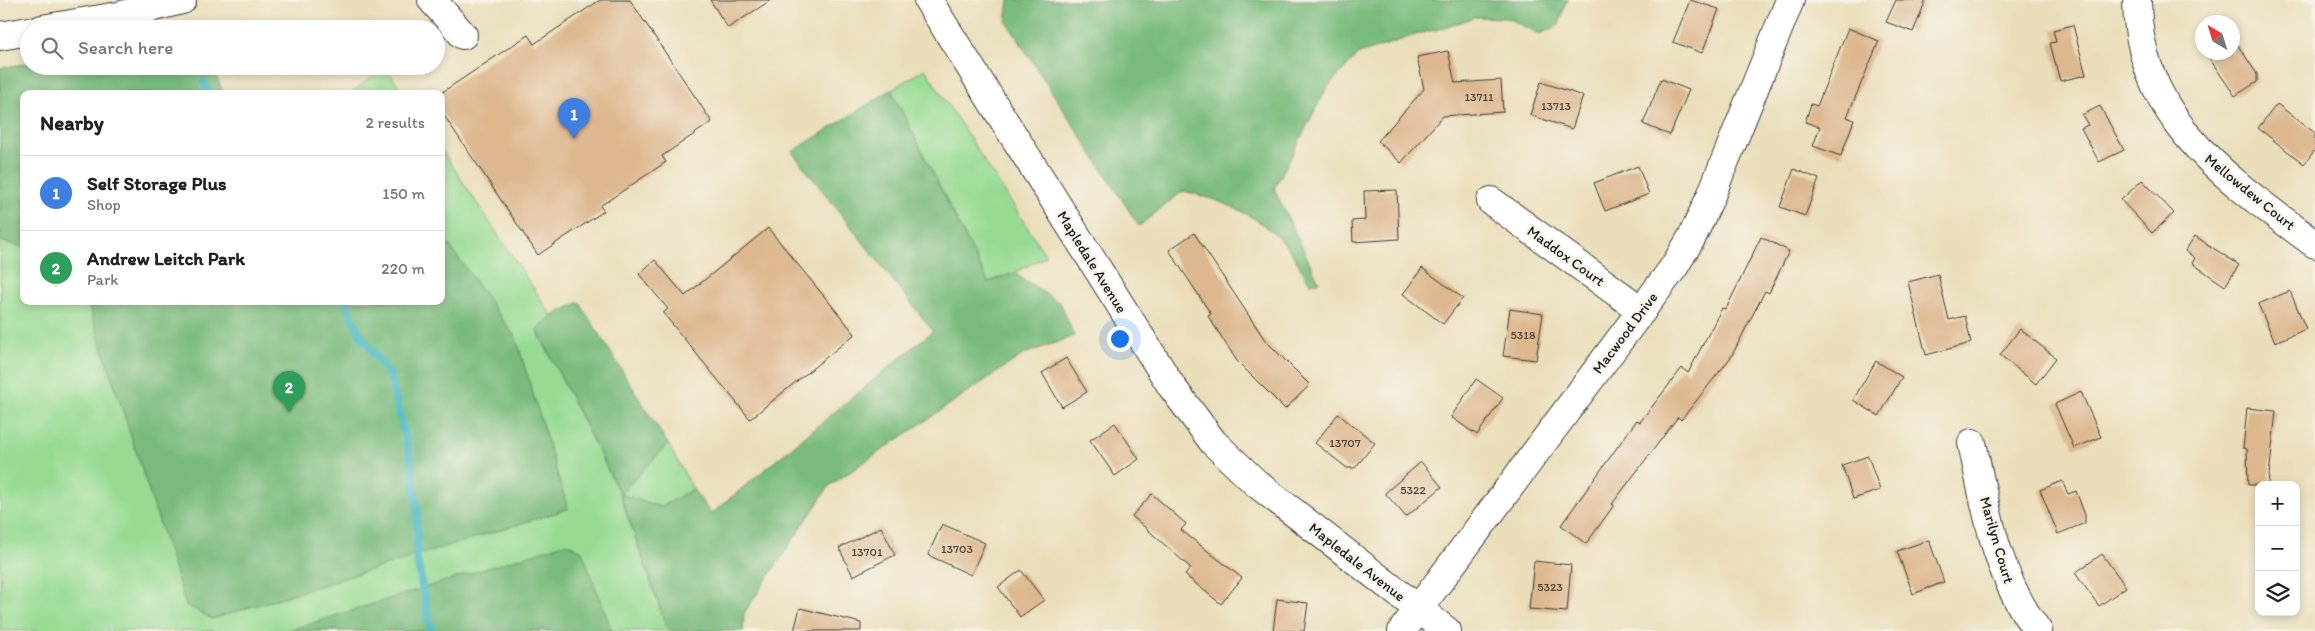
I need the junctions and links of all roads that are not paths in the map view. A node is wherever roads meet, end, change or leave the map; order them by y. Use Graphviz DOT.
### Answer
graph roads {
  1 [pos="182,0"];
  2 [pos="432,0"];
  3 [pos="928,0"];
  4 [pos="1790,0"];
  5 [pos="2137,0"];
  6 [pos="95,20"];
  7 [pos="20,33"];
  8 [pos="0,36"];
  9 [pos="463,36"];
  10 [pos="1491,201"];
  11 [pos="2315,244"];
  12 [pos="1642,311"];
  13 [pos="1972,443"];
  14 [pos="1418,609"];
  15 [pos="1402,631"];
  16 [pos="1447,631"];
  17 [pos="2038,631"];
  1 -- 6 [label="street"];
  2 -- 9 [label="street"];
  3 -- 14 [label="street, Mapledale Avenue"];
  4 -- 12 [label="street, Macwood Drive"];
  5 -- 11 [label="street, Mellowdew Court"];
  7 -- 8 [label="street"];
  10 -- 12 [label="street, Maddox Court"];
  12 -- 14 [label="street, Macwood Drive"];
  13 -- 17 [label="street, Marilyn Court"];
  14 -- 15 [label="street, Macwood Drive"];
  14 -- 16 [label="street, Mapledale Avenue"];
}
